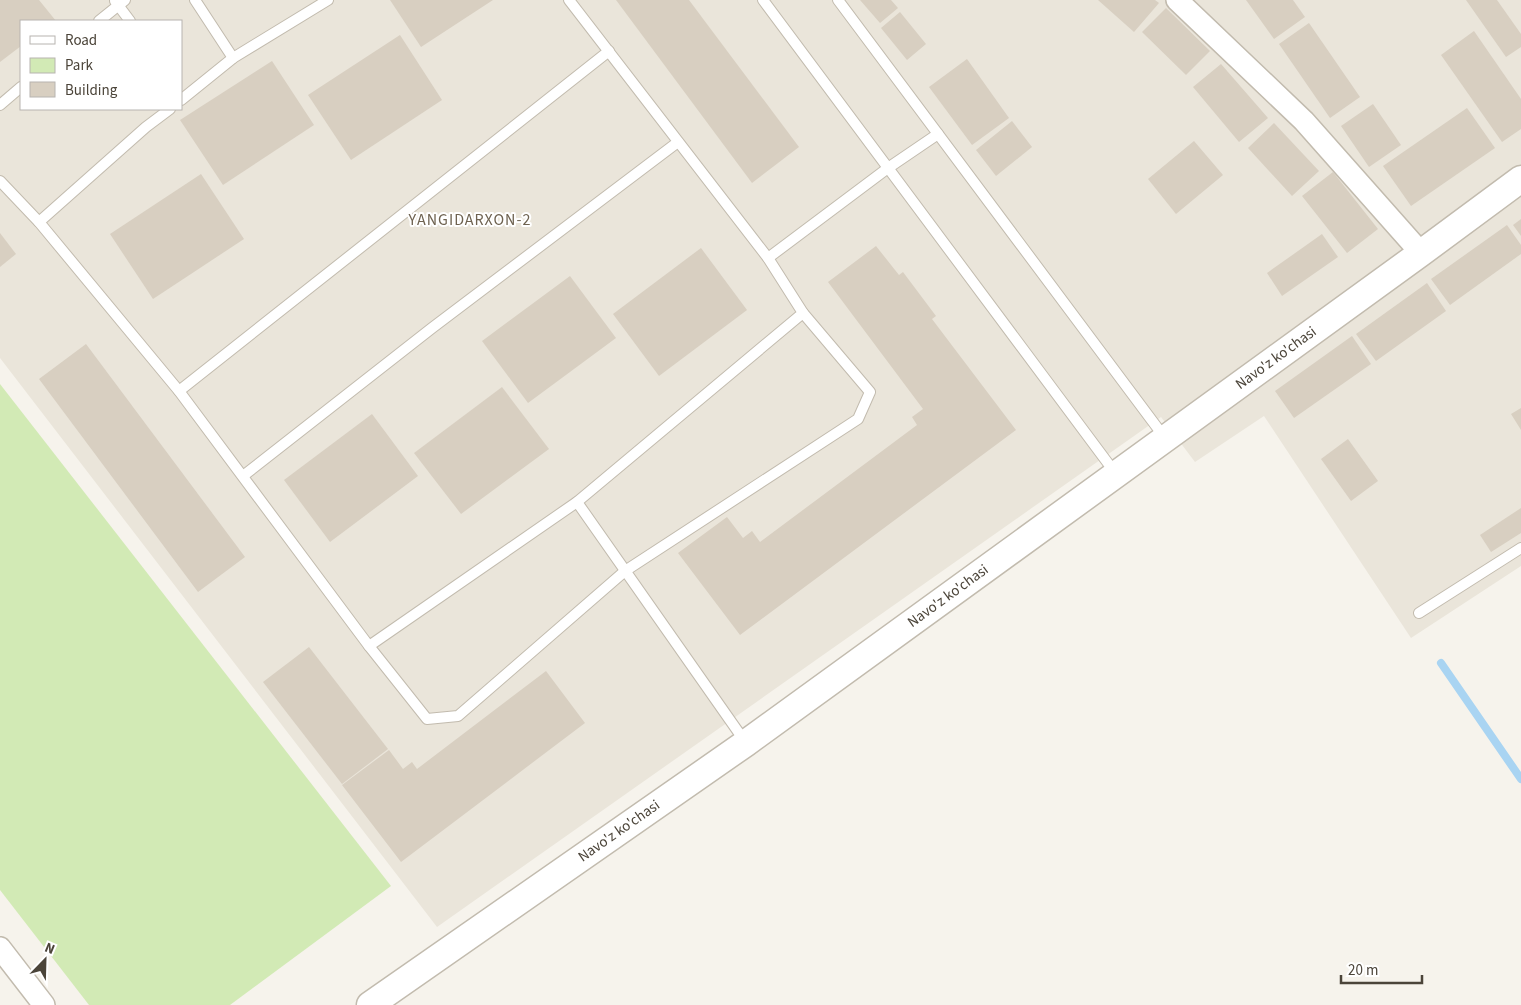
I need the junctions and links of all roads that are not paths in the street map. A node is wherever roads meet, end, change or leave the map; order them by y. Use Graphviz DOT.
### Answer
graph roads {
  1 [pos="196,0"];
  2 [pos="328,0"];
  3 [pos="569,0"];
  4 [pos="763,0"];
  5 [pos="838,0"];
  6 [pos="1177,0"];
  7 [pos="119,2"];
  8 [pos="100,20"];
  9 [pos="129,20"];
  10 [pos="608,52"];
  11 [pos="233,58"];
  12 [pos="20,88"];
  13 [pos="182,98"];
  14 [pos="0,105"];
  15 [pos="169,110"];
  16 [pos="938,134"];
  17 [pos="678,142"];
  18 [pos="888,168"];
  19 [pos="1521,179"];
  20 [pos="0,181"];
  21 [pos="40,222"];
  22 [pos="1420,254"];
  23 [pos="768,258"];
  24 [pos="803,313"];
  25 [pos="179,391"];
  26 [pos="1165,439"];
  27 [pos="1116,474"];
  28 [pos="243,476"];
  29 [pos="577,502"];
  30 [pos="1521,548"];
  31 [pos="625,571"];
  32 [pos="1419,613"];
  33 [pos="369,646"];
  34 [pos="746,743"];
  35 [pos="0,948"];
  36 [pos="44,1005"];
  37 [pos="370,1005"];
  1 -- 11 [label="lane"];
  2 -- 11 [label="lane"];
  3 -- 10 [label="lane"];
  4 -- 18 [label="lane"];
  5 -- 16 [label="lane"];
  6 -- 22 [label="street"];
  7 -- 8 [label="lane"];
  7 -- 9 [label="lane"];
  10 -- 17 [label="lane"];
  10 -- 25 [label="lane"];
  11 -- 13 [label="lane"];
  12 -- 14 [label="lane"];
  15 -- 21 [label="lane"];
  16 -- 18 [label="lane"];
  16 -- 26 [label="lane"];
  17 -- 23 [label="lane"];
  17 -- 28 [label="lane"];
  18 -- 23 [label="lane"];
  18 -- 27 [label="lane"];
  19 -- 22 [label="street, Navo'z ko'chasi"];
  20 -- 21 [label="lane"];
  21 -- 25 [label="lane"];
  22 -- 26 [label="street, Navo'z ko'chasi"];
  23 -- 24 [label="lane"];
  24 -- 29 [label="lane"];
  24 -- 31 [label="lane"];
  25 -- 28 [label="lane"];
  26 -- 27 [label="street, Navo'z ko'chasi"];
  27 -- 34 [label="street, Navo'z ko'chasi"];
  28 -- 33 [label="lane"];
  29 -- 31 [label="lane"];
  29 -- 33 [label="lane"];
  30 -- 32 [label="lane"];
  31 -- 33 [label="lane"];
  31 -- 34 [label="lane"];
  34 -- 37 [label="street, Navo'z ko'chasi"];
  35 -- 36 [label="street"];
}
